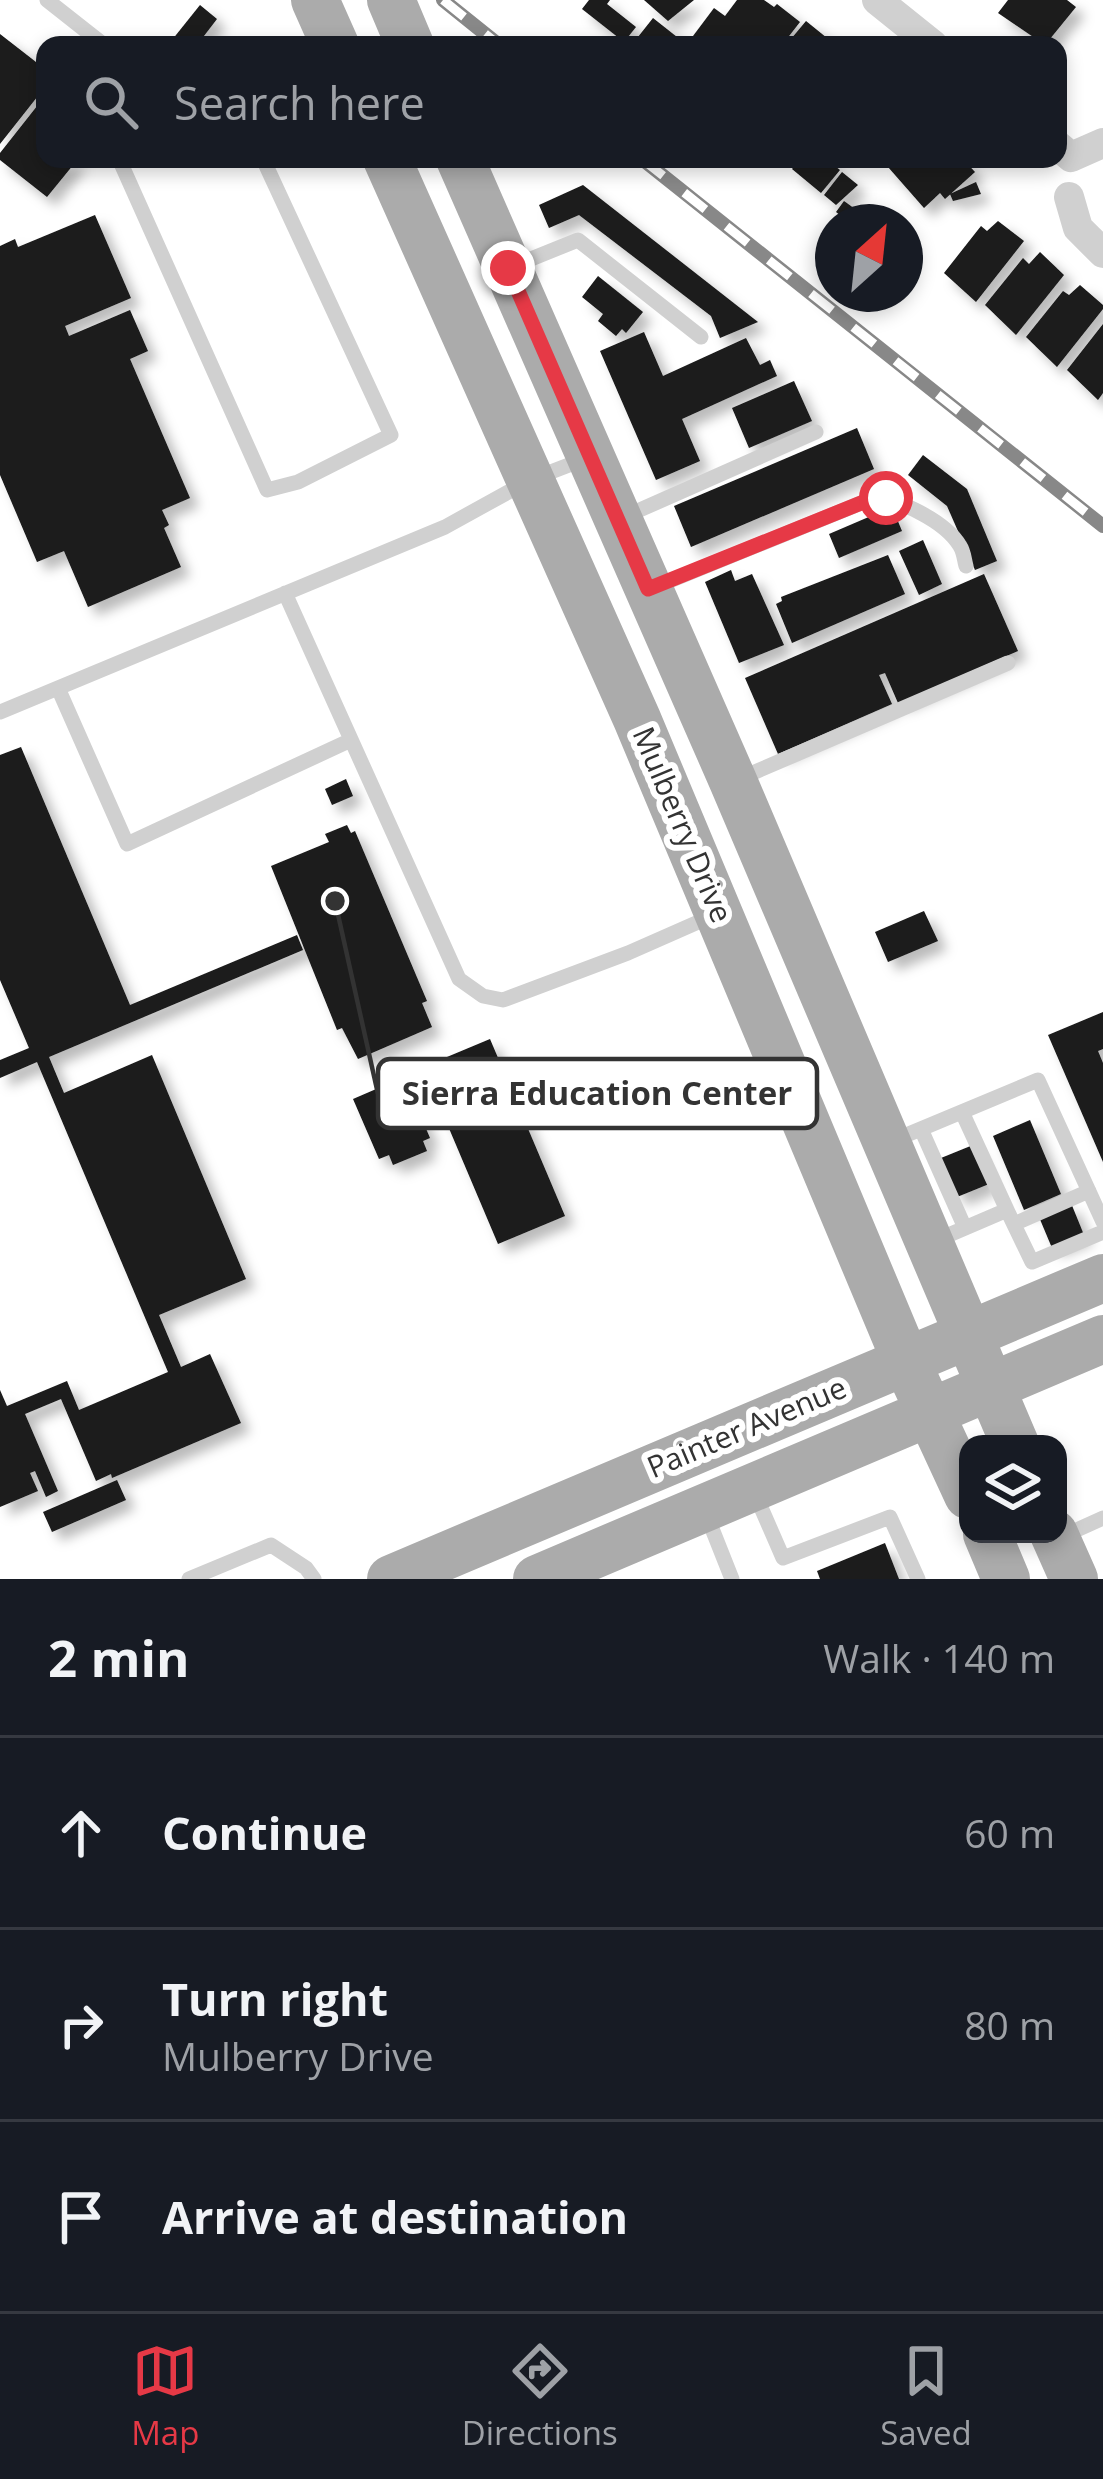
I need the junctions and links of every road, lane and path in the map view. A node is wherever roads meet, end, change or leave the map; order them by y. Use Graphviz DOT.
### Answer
graph roads {
  1 [pos="47,0"];
  2 [pos="315,0"];
  3 [pos="391,0"];
  4 [pos="877,0"];
  5 [pos="93,36"];
  6 [pos="331,36"];
  7 [pos="406,36"];
  8 [pos="922,36"];
  9 [pos="1103,143"];
  10 [pos="1067,151"];
  11 [pos="123,168"];
  12 [pos="267,168"];
  13 [pos="392,168"];
  14 [pos="464,168"];
  15 [pos="1069,196"];
  16 [pos="1103,253"];
  17 [pos="508,268"];
  18 [pos="701,337"];
  19 [pos="816,432"];
  20 [pos="590,457"];
  21 [pos="530,480"];
  22 [pos="618,520"];
  23 [pos="966,566"];
  24 [pos="648,589"];
  25 [pos="285,593"];
  26 [pos="1008,664"];
  27 [pos="58,688"];
  28 [pos="0,712"];
  29 [pos="351,740"];
  30 [pos="733,782"];
  31 [pos="720,912"];
  32 [pos="962,1112"];
  33 [pos="903,1137"];
  34 [pos="1089,1191"];
  35 [pos="1011,1217"];
  36 [pos="1103,1222"];
  37 [pos="1103,1232"];
  38 [pos="947,1236"];
  39 [pos="1103,1278"];
  40 [pos="1041,1281"];
  41 [pos="968,1335"];
  42 [pos="1103,1339"];
  43 [pos="905,1361"];
  44 [pos="991,1387"];
  45 [pos="928,1413"];
  46 [pos="1012,1435"];
  47 [pos="959,1477"];
  48 [pos="752,1488"];
  49 [pos="704,1508"];
  50 [pos="1103,1518"];
  51 [pos="991,1543"];
  52 [pos="1062,1551"];
  53 [pos="189,1579"];
  54 [pos="314,1579"];
  55 [pos="391,1579"];
  56 [pos="536,1579"];
  57 [pos="732,1579"];
  58 [pos="918,1579"];
  59 [pos="1006,1579"];
  1 -- 5 [label="lane"];
  2 -- 6 [label="main road"];
  3 -- 7 [label="main road"];
  4 -- 8 [label="street"];
  9 -- 10 [label="street"];
  11 -- 12 [label="lane"];
  13 -- 21 [label="main road, Mulberry Drive"];
  14 -- 17 [label="main road, Mulberry Drive"];
  15 -- 16 [label="street"];
  17 -- 18 [label="lane"];
  17 -- 20 [label="main road, Mulberry Drive"];
  19 -- 22 [label="lane"];
  20 -- 21 [label="lane"];
  20 -- 22 [label="main road, Mulberry Drive"];
  21 -- 25 [label="lane"];
  21 -- 31 [label="main road, Mulberry Drive"];
  22 -- 24 [label="main road, Mulberry Drive"];
  23 -- 24 [label="lane"];
  24 -- 30 [label="main road, Mulberry Drive"];
  25 -- 27 [label="lane"];
  25 -- 29 [label="lane"];
  26 -- 30 [label="lane"];
  27 -- 28 [label="lane"];
  27 -- 29 [label="lane"];
  29 -- 31 [label="lane"];
  30 -- 33 [label="main road, Mulberry Drive"];
  31 -- 43 [label="main road, Mulberry Drive"];
  32 -- 33 [label="lane"];
  32 -- 34 [label="lane"];
  32 -- 35 [label="lane"];
  33 -- 38 [label="main road, Mulberry Drive"];
  34 -- 35 [label="lane"];
  34 -- 36 [label="lane"];
  35 -- 38 [label="lane"];
  35 -- 40 [label="lane"];
  37 -- 40 [label="lane"];
  38 -- 41 [label="main road, Mulberry Drive"];
  39 -- 40 [label="main road, Painter Avenue"];
  40 -- 41 [label="main road, Painter Avenue"];
  41 -- 43 [label="main road, Painter Avenue"];
  41 -- 44 [label="main road, Mulberry Drive"];
  42 -- 44 [label="main road, Painter Avenue"];
  43 -- 45 [label="main road, Mulberry Drive"];
  43 -- 55 [label="main road, Painter Avenue"];
  44 -- 45 [label="main road, Painter Avenue"];
  44 -- 46 [label="main road, Mulberry Drive"];
  45 -- 47 [label="main road, Mulberry Drive"];
  45 -- 48 [label="main road, Painter Avenue"];
  48 -- 49 [label="main road, Painter Avenue"];
  48 -- 58 [label="lane"];
  49 -- 56 [label="main road, Painter Avenue"];
  49 -- 57 [label="lane"];
  50 -- 52 [label="lane"];
  51 -- 59 [label="main road"];
  53 -- 54 [label="lane"];
}
